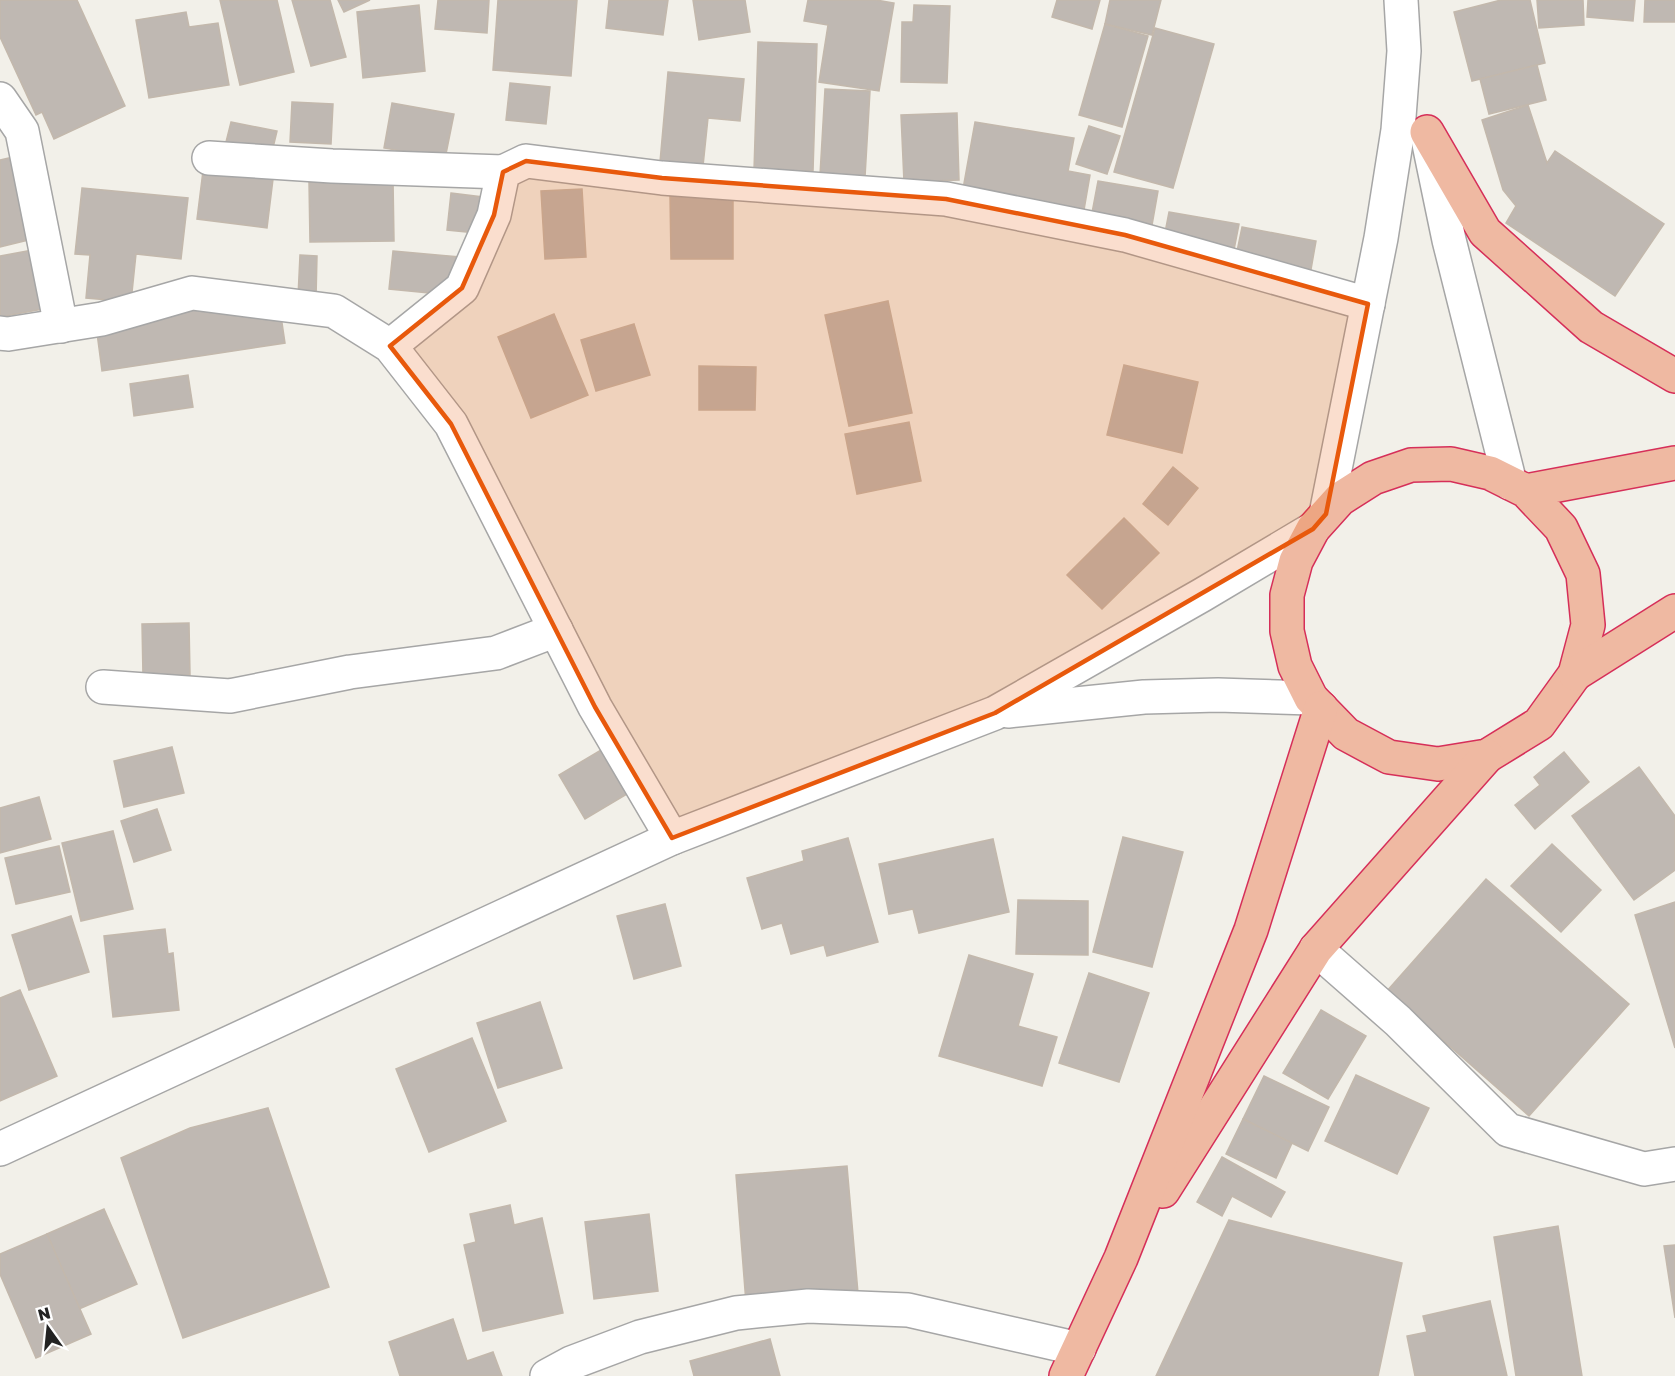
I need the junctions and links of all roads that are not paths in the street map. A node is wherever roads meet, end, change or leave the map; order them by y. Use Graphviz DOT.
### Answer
graph roads {
  1 [pos="1401,0"];
  2 [pos="1404,51"];
  3 [pos="0,99"];
  4 [pos="1427,132"];
  5 [pos="209,158"];
  6 [pos="503,172"];
  7 [pos="1368,304"];
  8 [pos="61,326"];
  9 [pos="0,333"];
  10 [pos="390,346"];
  11 [pos="1675,376"];
  12 [pos="1675,463"];
  13 [pos="1518,487"];
  14 [pos="1320,522"];
  15 [pos="1675,611"];
  16 [pos="556,630"];
  17 [pos="1575,674"];
  18 [pos="103,687"];
  19 [pos="1316,703"];
  20 [pos="995,713"];
  21 [pos="1487,756"];
  22 [pos="672,838"];
  23 [pos="1316,949"];
  24 [pos="0,1149"];
  25 [pos="1675,1164"];
  26 [pos="1121,1258"];
  27 [pos="1072,1362"];
  28 [pos="547,1376"];
  1 -- 2 [label="street"];
  2 -- 4 [label="street"];
  2 -- 7 [label="street"];
  3 -- 8 [label="street"];
  4 -- 11 [label="highway"];
  4 -- 13 [label="street"];
  5 -- 6 [label="street"];
  6 -- 7 [label="street"];
  6 -- 10 [label="street"];
  7 -- 14 [label="street"];
  8 -- 9 [label="street"];
  8 -- 10 [label="street"];
  10 -- 16 [label="street"];
  12 -- 13 [label="highway"];
  13 -- 14 [label="highway"];
  13 -- 17 [label="highway"];
  14 -- 19 [label="highway"];
  14 -- 20 [label="street"];
  15 -- 17 [label="highway"];
  16 -- 18 [label="street"];
  16 -- 22 [label="street"];
  17 -- 21 [label="highway"];
  19 -- 20 [label="street"];
  19 -- 21 [label="highway"];
  19 -- 26 [label="highway"];
  20 -- 22 [label="street"];
  21 -- 23 [label="highway"];
  22 -- 24 [label="street"];
  23 -- 25 [label="street"];
  23 -- 26 [label="highway"];
  26 -- 27 [label="highway"];
  27 -- 28 [label="street"];
}
